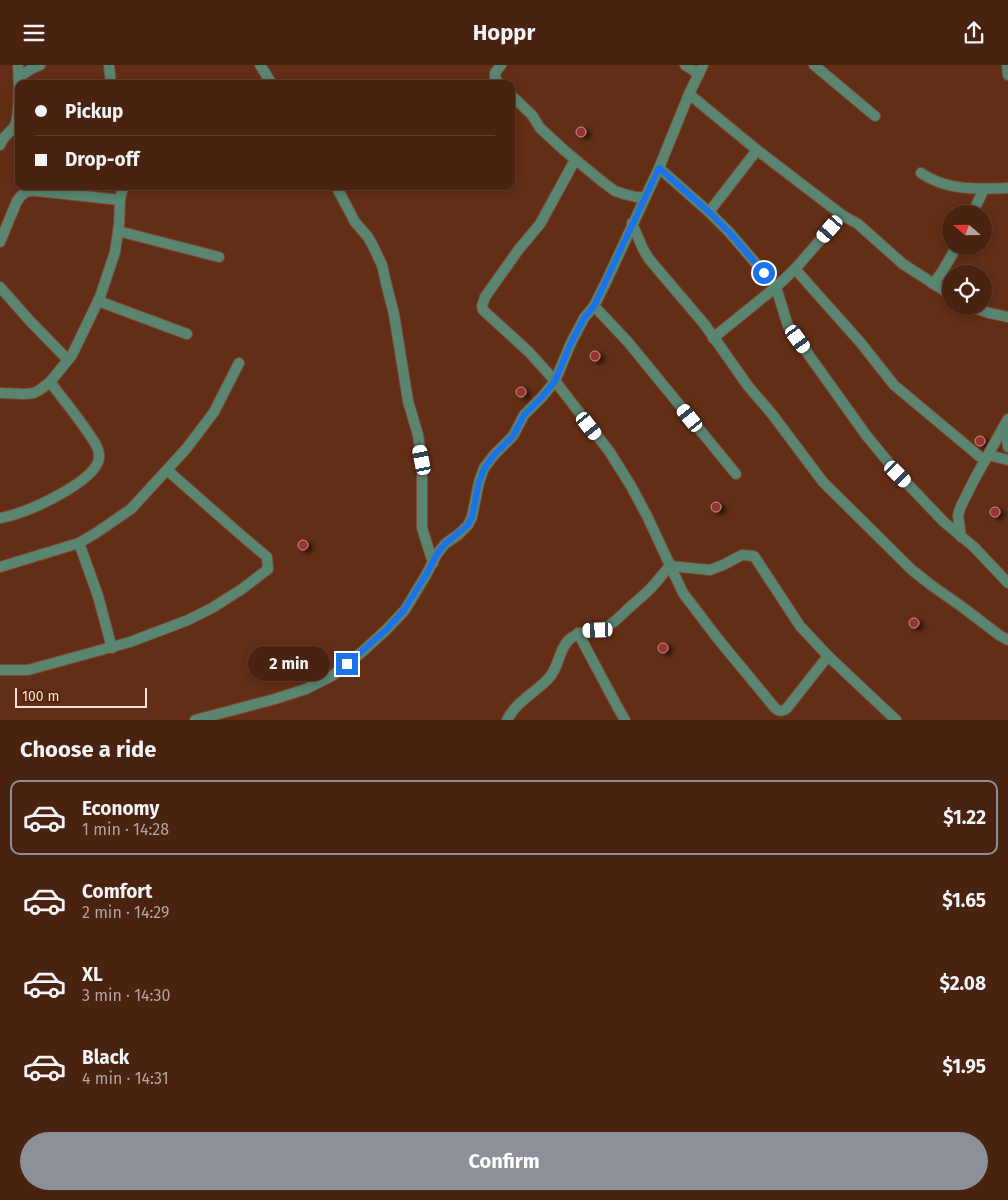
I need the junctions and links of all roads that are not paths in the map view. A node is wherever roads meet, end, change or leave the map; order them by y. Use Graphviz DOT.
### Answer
graph roads {
  1 [pos="18,65"];
  2 [pos="40,65"];
  3 [pos="109,65"];
  4 [pos="260,65"];
  5 [pos="501,65"];
  6 [pos="685,65"];
  7 [pos="814,65"];
  8 [pos="1006,65"];
  9 [pos="701,69"];
  10 [pos="1008,75"];
  11 [pos="19,77"];
  12 [pos="19,80"];
  13 [pos="111,80"];
  14 [pos="269,80"];
  15 [pos="497,80"];
  16 [pos="689,94"];
  17 [pos="515,99"];
  18 [pos="875,116"];
  19 [pos="15,127"];
  20 [pos="0,145"];
  21 [pos="757,150"];
  22 [pos="575,160"];
  23 [pos="659,168"];
  24 [pos="921,173"];
  25 [pos="1008,188"];
  26 [pos="984,189"];
  27 [pos="122,190"];
  28 [pos="338,190"];
  29 [pos="645,197"];
  30 [pos="120,200"];
  31 [pos="976,205"];
  32 [pos="709,212"];
  33 [pos="842,215"];
  34 [pos="632,223"];
  35 [pos="118,231"];
  36 [pos="0,242"];
  37 [pos="952,255"];
  38 [pos="219,257"];
  39 [pos="794,269"];
  40 [pos="933,283"];
  41 [pos="0,287"];
  42 [pos="776,287"];
  43 [pos="942,289"];
  44 [pos="98,301"];
  45 [pos="594,306"];
  46 [pos="992,314"];
  47 [pos="1008,317"];
  48 [pos="187,334"];
  49 [pos="713,338"];
  50 [pos="68,360"];
  51 [pos="239,363"];
  52 [pos="555,381"];
  53 [pos="50,382"];
  54 [pos="0,393"];
  55 [pos="1006,422"];
  56 [pos="1008,447"];
  57 [pos="987,458"];
  58 [pos="1008,460"];
  59 [pos="167,470"];
  60 [pos="736,475"];
  61 [pos="0,519"];
  62 [pos="961,537"];
  63 [pos="79,543"];
  64 [pos="432,563"];
  65 [pos="670,566"];
  66 [pos="0,567"];
  67 [pos="1008,583"];
  68 [pos="578,633"];
  69 [pos="1008,640"];
  70 [pos="112,648"];
  71 [pos="828,656"];
  72 [pos="0,670"];
  73 [pos="195,720"];
  74 [pos="507,720"];
  75 [pos="625,720"];
  76 [pos="896,720"];
  1 -- 11 [label="street"];
  2 -- 11 [label="street"];
  3 -- 13 [label="street"];
  4 -- 14 [label="street"];
  5 -- 15 [label="street"];
  6 -- 9 [label="street"];
  7 -- 18 [label="street"];
  8 -- 10 [label="street"];
  9 -- 16 [label="street"];
  11 -- 12 [label="street"];
  16 -- 21 [label="street"];
  16 -- 23 [label="street"];
  17 -- 22 [label="street"];
  19 -- 20 [label="street"];
  21 -- 32 [label="street"];
  21 -- 33 [label="street"];
  22 -- 29 [label="street"];
  22 -- 52 [label="street"];
  23 -- 29 [label="street"];
  23 -- 32 [label="street"];
  24 -- 26 [label="street"];
  25 -- 26 [label="street"];
  26 -- 31 [label="street"];
  27 -- 30 [label="street"];
  28 -- 64 [label="street"];
  29 -- 34 [label="street"];
  30 -- 35 [label="street"];
  30 -- 36 [label="street"];
  32 -- 42 [label="street"];
  33 -- 39 [label="street"];
  33 -- 40 [label="street"];
  34 -- 45 [label="street"];
  34 -- 49 [label="street"];
  35 -- 38 [label="street"];
  35 -- 44 [label="street"];
  37 -- 40 [label="street"];
  39 -- 42 [label="street"];
  39 -- 57 [label="street"];
  40 -- 43 [label="street"];
  41 -- 50 [label="street"];
  42 -- 49 [label="street"];
  42 -- 62 [label="street"];
  44 -- 48 [label="street"];
  44 -- 50 [label="street"];
  45 -- 52 [label="street"];
  45 -- 60 [label="street"];
  46 -- 47 [label="street"];
  49 -- 69 [label="street"];
  50 -- 53 [label="street"];
  51 -- 59 [label="street"];
  52 -- 64 [label="street"];
  52 -- 65 [label="street"];
  53 -- 54 [label="street"];
  53 -- 61 [label="street"];
  55 -- 56 [label="street"];
  55 -- 57 [label="street"];
  57 -- 58 [label="street"];
  57 -- 62 [label="street"];
  59 -- 63 [label="street"];
  59 -- 70 [label="street"];
  62 -- 67 [label="street"];
  63 -- 66 [label="street"];
  63 -- 70 [label="street"];
  64 -- 73 [label="street"];
  65 -- 68 [label="street"];
  65 -- 71 [label="street"];
  65 -- 71 [label="street"];
  68 -- 74 [label="street"];
  68 -- 75 [label="street"];
  70 -- 72 [label="street"];
  71 -- 76 [label="street"];
}
